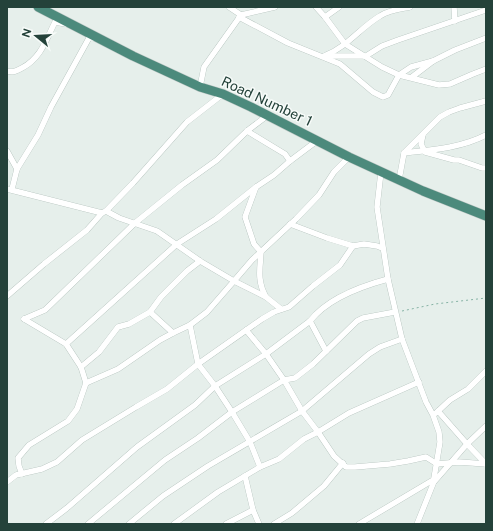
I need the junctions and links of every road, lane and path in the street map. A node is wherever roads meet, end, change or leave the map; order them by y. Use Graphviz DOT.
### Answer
graph roads {
  1 [pos="38,7"];
  2 [pos="228,7"];
  3 [pos="275,7"];
  4 [pos="316,7"];
  5 [pos="339,7"];
  6 [pos="410,7"];
  7 [pos="454,7"];
  8 [pos="486,10"];
  9 [pos="240,16"];
  10 [pos="325,17"];
  11 [pos="455,21"];
  12 [pos="74,26"];
  13 [pos="97,38"];
  14 [pos="486,38"];
  15 [pos="345,44"];
  16 [pos="322,56"];
  17 [pos="366,56"];
  18 [pos="433,61"];
  19 [pos="486,69"];
  20 [pos="7,71"];
  21 [pos="399,75"];
  22 [pos="412,77"];
  23 [pos="200,86"];
  24 [pos="222,94"];
  25 [pos="486,101"];
  26 [pos="268,115"];
  27 [pos="247,130"];
  28 [pos="486,134"];
  29 [pos="423,135"];
  30 [pos="318,140"];
  31 [pos="7,151"];
  32 [pos="425,152"];
  33 [pos="404,153"];
  34 [pos="349,158"];
  35 [pos="290,161"];
  36 [pos="486,168"];
  37 [pos="17,169"];
  38 [pos="381,172"];
  39 [pos="399,180"];
  40 [pos="256,187"];
  41 [pos="10,189"];
  42 [pos="104,212"];
  43 [pos="486,216"];
  44 [pos="135,223"];
  45 [pos="290,224"];
  46 [pos="177,244"];
  47 [pos="353,246"];
  48 [pos="382,248"];
  49 [pos="261,252"];
  50 [pos="200,261"];
  51 [pos="388,279"];
  52 [pos="234,281"];
  53 [pos="7,296"];
  54 [pos="266,297"];
  55 [pos="486,298"];
  56 [pos="281,309"];
  57 [pos="150,312"];
  58 [pos="395,312"];
  59 [pos="310,321"];
  60 [pos="190,325"];
  61 [pos="246,330"];
  62 [pos="174,333"];
  63 [pos="402,339"];
  64 [pos="66,344"];
  65 [pos="326,351"];
  66 [pos="266,354"];
  67 [pos="198,364"];
  68 [pos="81,368"];
  69 [pos="486,371"];
  70 [pos="284,380"];
  71 [pos="419,382"];
  72 [pos="86,383"];
  73 [pos="216,386"];
  74 [pos="302,411"];
  75 [pos="438,411"];
  76 [pos="232,412"];
  77 [pos="433,415"];
  78 [pos="486,426"];
  79 [pos="318,432"];
  80 [pos="250,442"];
  81 [pos="467,444"];
  82 [pos="343,463"];
  83 [pos="451,463"];
  84 [pos="437,464"];
  85 [pos="486,464"];
  86 [pos="260,467"];
  87 [pos="22,474"];
  88 [pos="245,476"];
  89 [pos="7,482"];
  90 [pos="433,482"];
  91 [pos="253,510"];
  92 [pos="46,524"];
  93 [pos="88,524"];
  94 [pos="129,524"];
  95 [pos="174,524"];
  96 [pos="226,524"];
  97 [pos="259,524"];
  98 [pos="274,524"];
  99 [pos="359,524"];
  100 [pos="417,524"];
  1 -- 12 [label="highway, Road Number 1"];
  2 -- 9 [label="street"];
  3 -- 9 [label="street"];
  4 -- 10 [label="street"];
  5 -- 10 [label="street"];
  6 -- 15 [label="street"];
  7 -- 11 [label="street"];
  8 -- 11 [label="street"];
  9 -- 16 [label="street"];
  9 -- 23 [label="street"];
  10 -- 15 [label="street"];
  11 -- 17 [label="street"];
  12 -- 13 [label="highway, Road Number 1"];
  12 -- 20 [label="street"];
  13 -- 23 [label="highway, Road Number 1"];
  13 -- 37 [label="street"];
  14 -- 18 [label="street"];
  15 -- 16 [label="street"];
  15 -- 17 [label="street"];
  16 -- 17 [label="street"];
  16 -- 21 [label="street"];
  17 -- 21 [label="street"];
  18 -- 21 [label="street"];
  18 -- 22 [label="street"];
  19 -- 22 [label="street"];
  21 -- 22 [label="street"];
  23 -- 24 [label="highway, Road Number 1"];
  24 -- 26 [label="highway, Road Number 1"];
  24 -- 42 [label="street"];
  25 -- 29 [label="street"];
  26 -- 27 [label="street"];
  26 -- 30 [label="highway, Road Number 1"];
  27 -- 35 [label="street"];
  27 -- 44 [label="street"];
  28 -- 32 [label="street"];
  29 -- 32 [label="street"];
  29 -- 33 [label="street"];
  30 -- 34 [label="highway, Road Number 1"];
  30 -- 35 [label="street"];
  31 -- 37 [label="street"];
  32 -- 33 [label="street"];
  32 -- 36 [label="street"];
  33 -- 39 [label="street"];
  34 -- 38 [label="highway, Road Number 1"];
  34 -- 45 [label="street"];
  35 -- 40 [label="street"];
  37 -- 41 [label="street"];
  38 -- 39 [label="highway, Road Number 1"];
  38 -- 48 [label="street"];
  39 -- 43 [label="highway, Road Number 1"];
  40 -- 46 [label="street"];
  40 -- 49 [label="street"];
  41 -- 42 [label="street"];
  42 -- 44 [label="street"];
  42 -- 53 [label="street"];
  44 -- 46 [label="street"];
  44 -- 64 [label="street"];
  45 -- 47 [label="street"];
  45 -- 49 [label="street"];
  46 -- 50 [label="street"];
  46 -- 64 [label="street"];
  47 -- 48 [label="street"];
  47 -- 56 [label="street"];
  48 -- 51 [label="street"];
  49 -- 52 [label="street"];
  49 -- 54 [label="street"];
  50 -- 52 [label="street"];
  50 -- 57 [label="street"];
  51 -- 58 [label="street"];
  51 -- 59 [label="street"];
  52 -- 54 [label="street"];
  52 -- 60 [label="street"];
  54 -- 56 [label="street"];
  55 -- 58 [label="path"];
  56 -- 61 [label="street"];
  57 -- 62 [label="street"];
  57 -- 68 [label="street"];
  58 -- 63 [label="street"];
  58 -- 65 [label="street"];
  59 -- 65 [label="street"];
  59 -- 66 [label="street"];
  60 -- 62 [label="street"];
  60 -- 67 [label="street"];
  61 -- 66 [label="street"];
  61 -- 67 [label="street"];
  62 -- 72 [label="street"];
  63 -- 71 [label="street"];
  63 -- 74 [label="street"];
  64 -- 68 [label="street"];
  65 -- 70 [label="street"];
  66 -- 70 [label="street"];
  66 -- 73 [label="street"];
  67 -- 73 [label="street"];
  67 -- 87 [label="street"];
  68 -- 72 [label="street"];
  69 -- 75 [label="street"];
  70 -- 74 [label="street"];
  70 -- 76 [label="street"];
  71 -- 77 [label="street"];
  71 -- 79 [label="street"];
  72 -- 87 [label="street"];
  73 -- 76 [label="street"];
  73 -- 92 [label="street"];
  74 -- 79 [label="street"];
  74 -- 80 [label="street"];
  75 -- 77 [label="street"];
  75 -- 81 [label="street"];
  76 -- 80 [label="street"];
  76 -- 93 [label="street"];
  77 -- 84 [label="street"];
  78 -- 81 [label="street"];
  79 -- 82 [label="street"];
  79 -- 86 [label="street"];
  80 -- 86 [label="street"];
  80 -- 94 [label="street"];
  81 -- 83 [label="street"];
  81 -- 85 [label="street"];
  82 -- 84 [label="street"];
  82 -- 98 [label="street"];
  83 -- 84 [label="street"];
  83 -- 85 [label="street"];
  83 -- 90 [label="street"];
  84 -- 90 [label="street"];
  86 -- 88 [label="street"];
  87 -- 89 [label="street"];
  88 -- 91 [label="street"];
  88 -- 95 [label="street"];
  90 -- 99 [label="street"];
  90 -- 100 [label="street"];
  91 -- 96 [label="street"];
  91 -- 97 [label="street"];
}
